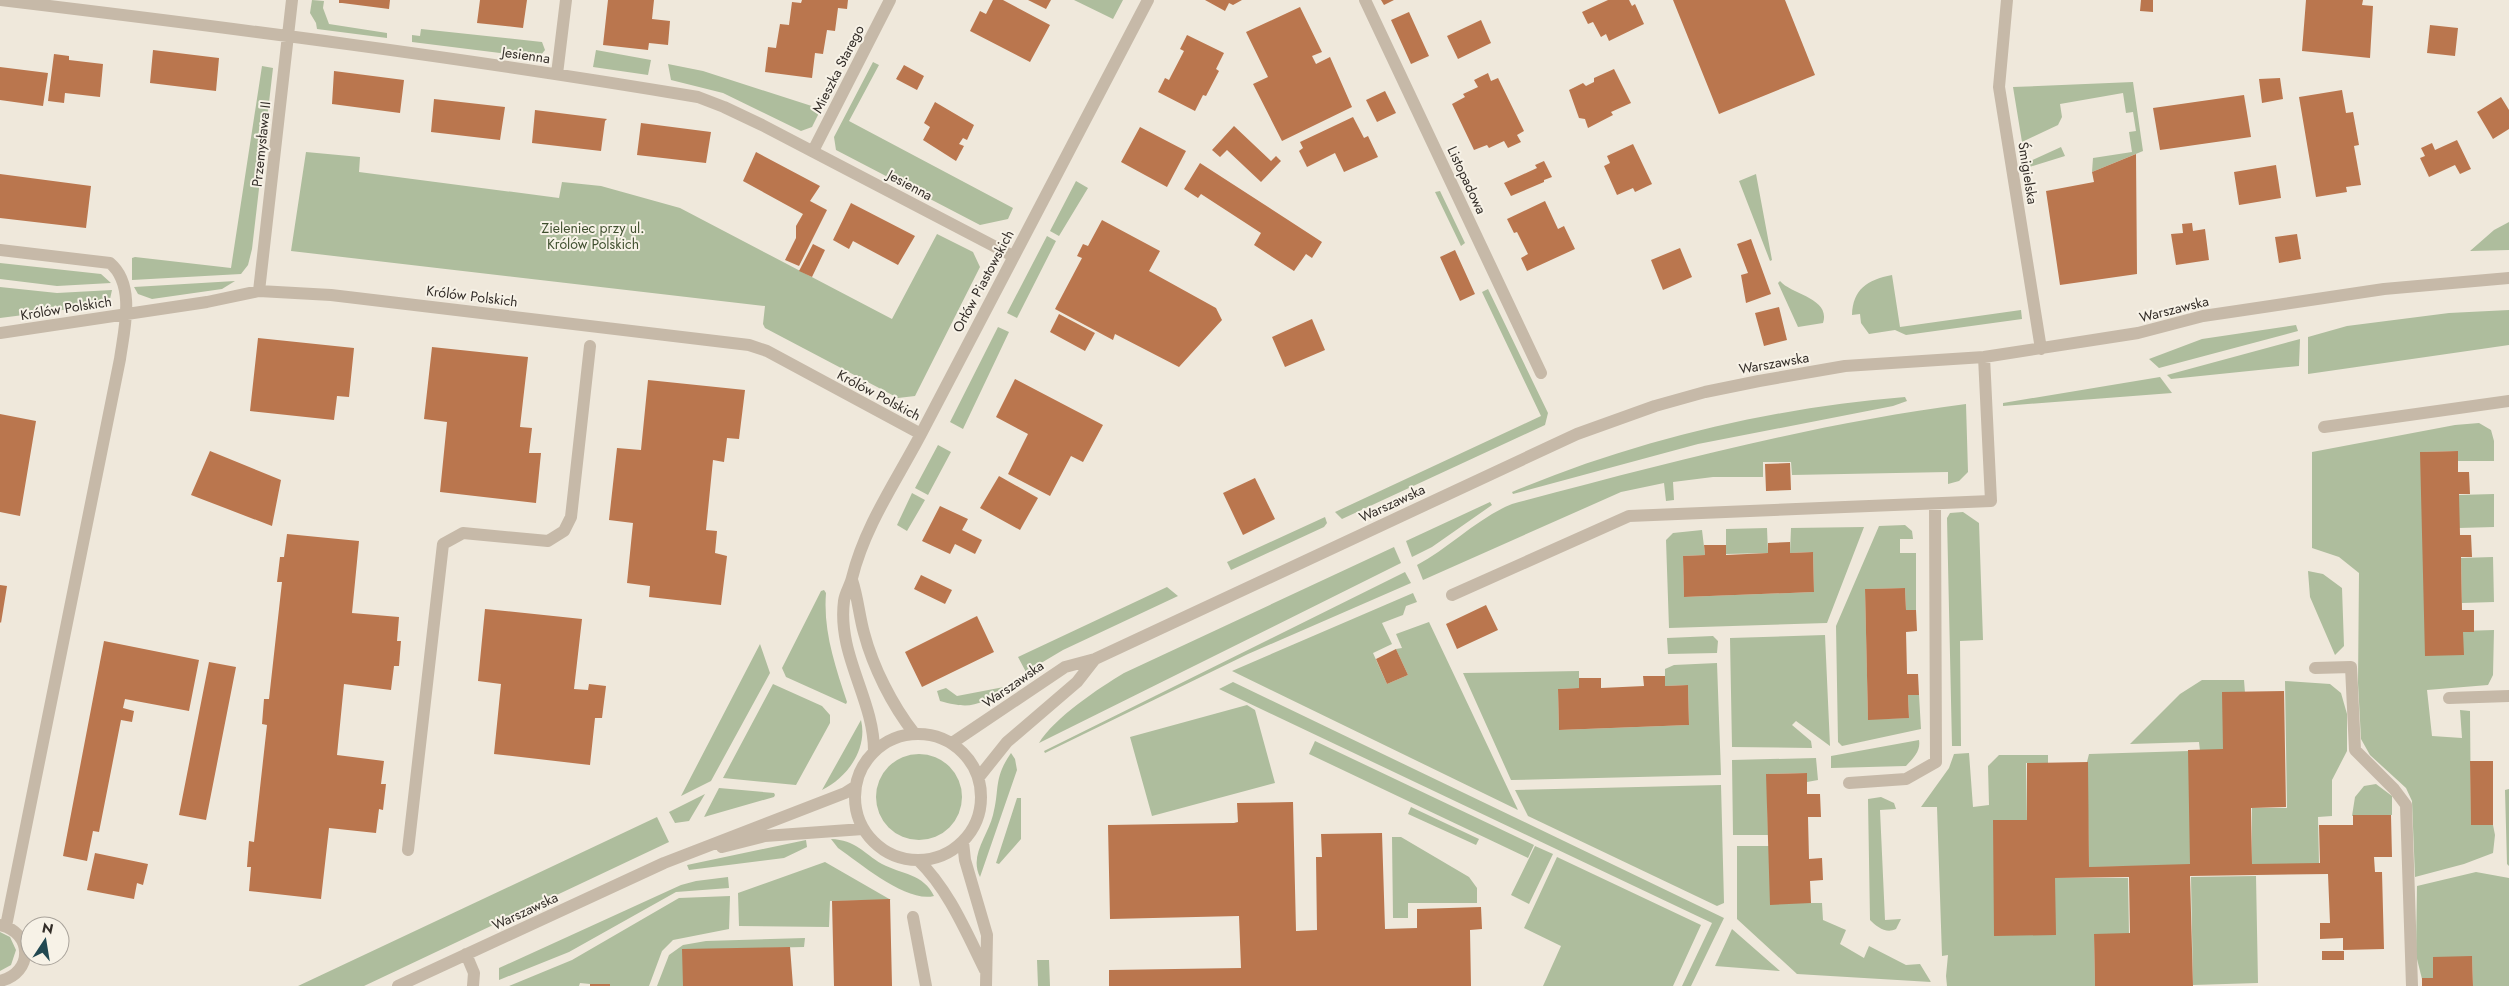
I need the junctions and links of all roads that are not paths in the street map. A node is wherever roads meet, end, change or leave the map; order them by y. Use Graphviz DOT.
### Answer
graph roads {
  1 [pos="0,0"];
  2 [pos="292,0"];
  3 [pos="566,0"];
  4 [pos="890,0"];
  5 [pos="1148,0"];
  6 [pos="1365,0"];
  7 [pos="2007,0"];
  8 [pos="288,37"];
  9 [pos="557,74"];
  10 [pos="813,151"];
  11 [pos="0,250"];
  12 [pos="1013,256"];
  13 [pos="2509,278"];
  14 [pos="259,291"];
  15 [pos="126,314"];
  16 [pos="0,333"];
  17 [pos="590,346"];
  18 [pos="2041,349"];
  19 [pos="1984,357"];
  20 [pos="1541,373"];
  21 [pos="2509,401"];
  22 [pos="2324,427"];
  23 [pos="921,434"];
  24 [pos="1935,504"];
  25 [pos="852,580"];
  26 [pos="1452,595"];
  27 [pos="1095,660"];
  28 [pos="2315,668"];
  29 [pos="2509,696"];
  30 [pos="2450,698"];
  31 [pos="914,733"];
  32 [pos="952,743"];
  33 [pos="874,751"];
  34 [pos="979,777"];
  35 [pos="1849,784"];
  36 [pos="856,786"];
  37 [pos="864,828"];
  38 [pos="963,842"];
  39 [pos="408,850"];
  40 [pos="918,860"];
  41 [pos="664,863"];
  42 [pos="913,917"];
  43 [pos="3,925"];
  44 [pos="466,954"];
  45 [pos="985,971"];
  46 [pos="0,981"];
  47 [pos="398,986"];
  48 [pos="474,986"];
  49 [pos="926,986"];
  50 [pos="986,986"];
  51 [pos="2412,986"];
  1 -- 8 [label="street, Jesienna"];
  2 -- 8 [label="street, Przemysława II"];
  3 -- 9 [label="street"];
  4 -- 10 [label="street, Mieszka Starego"];
  5 -- 12 [label="street, Orłów Piastowskich"];
  6 -- 20 [label="street, Listopadowa"];
  7 -- 18 [label="street, Śmigielska"];
  8 -- 9 [label="street, Jesienna"];
  8 -- 14 [label="street, Przemysława II"];
  9 -- 10 [label="street, Jesienna"];
  10 -- 12 [label="street, Jesienna"];
  11 -- 15 [label="street"];
  12 -- 23 [label="street, Orłów Piastowskich"];
  13 -- 18 [label="street, Warszawska"];
  14 -- 15 [label="street, Królów Polskich"];
  14 -- 23 [label="street, Królów Polskich"];
  15 -- 16 [label="street, Królów Polskich"];
  15 -- 43 [label="street"];
  17 -- 39 [label="street"];
  18 -- 19 [label="street, Warszawska"];
  19 -- 24 [label="street"];
  19 -- 27 [label="street, Warszawska"];
  21 -- 22 [label="street"];
  23 -- 25 [label="street, Orłów Piastowskich"];
  24 -- 26 [label="street"];
  24 -- 35 [label="street"];
  25 -- 31 [label="street"];
  25 -- 33 [label="street, Orłów Piastowskich"];
  27 -- 32 [label="street, Warszawska"];
  27 -- 34 [label="street, Warszawska"];
  28 -- 51 [label="street"];
  29 -- 30 [label="street"];
  31 -- 32 [label="street"];
  31 -- 33 [label="street"];
  32 -- 34 [label="street"];
  33 -- 36 [label="street"];
  34 -- 38 [label="street"];
  36 -- 37 [label="street"];
  36 -- 41 [label="street, Warszawska"];
  37 -- 40 [label="street"];
  37 -- 41 [label="street, Warszawska"];
  38 -- 40 [label="street"];
  38 -- 45 [label="street"];
  40 -- 45 [label="street"];
  41 -- 44 [label="street, Warszawska"];
  42 -- 49 [label="street"];
  43 -- 46 [label="street"];
  44 -- 47 [label="street, Warszawska"];
  44 -- 48 [label="street"];
  45 -- 50 [label="street"];
}
